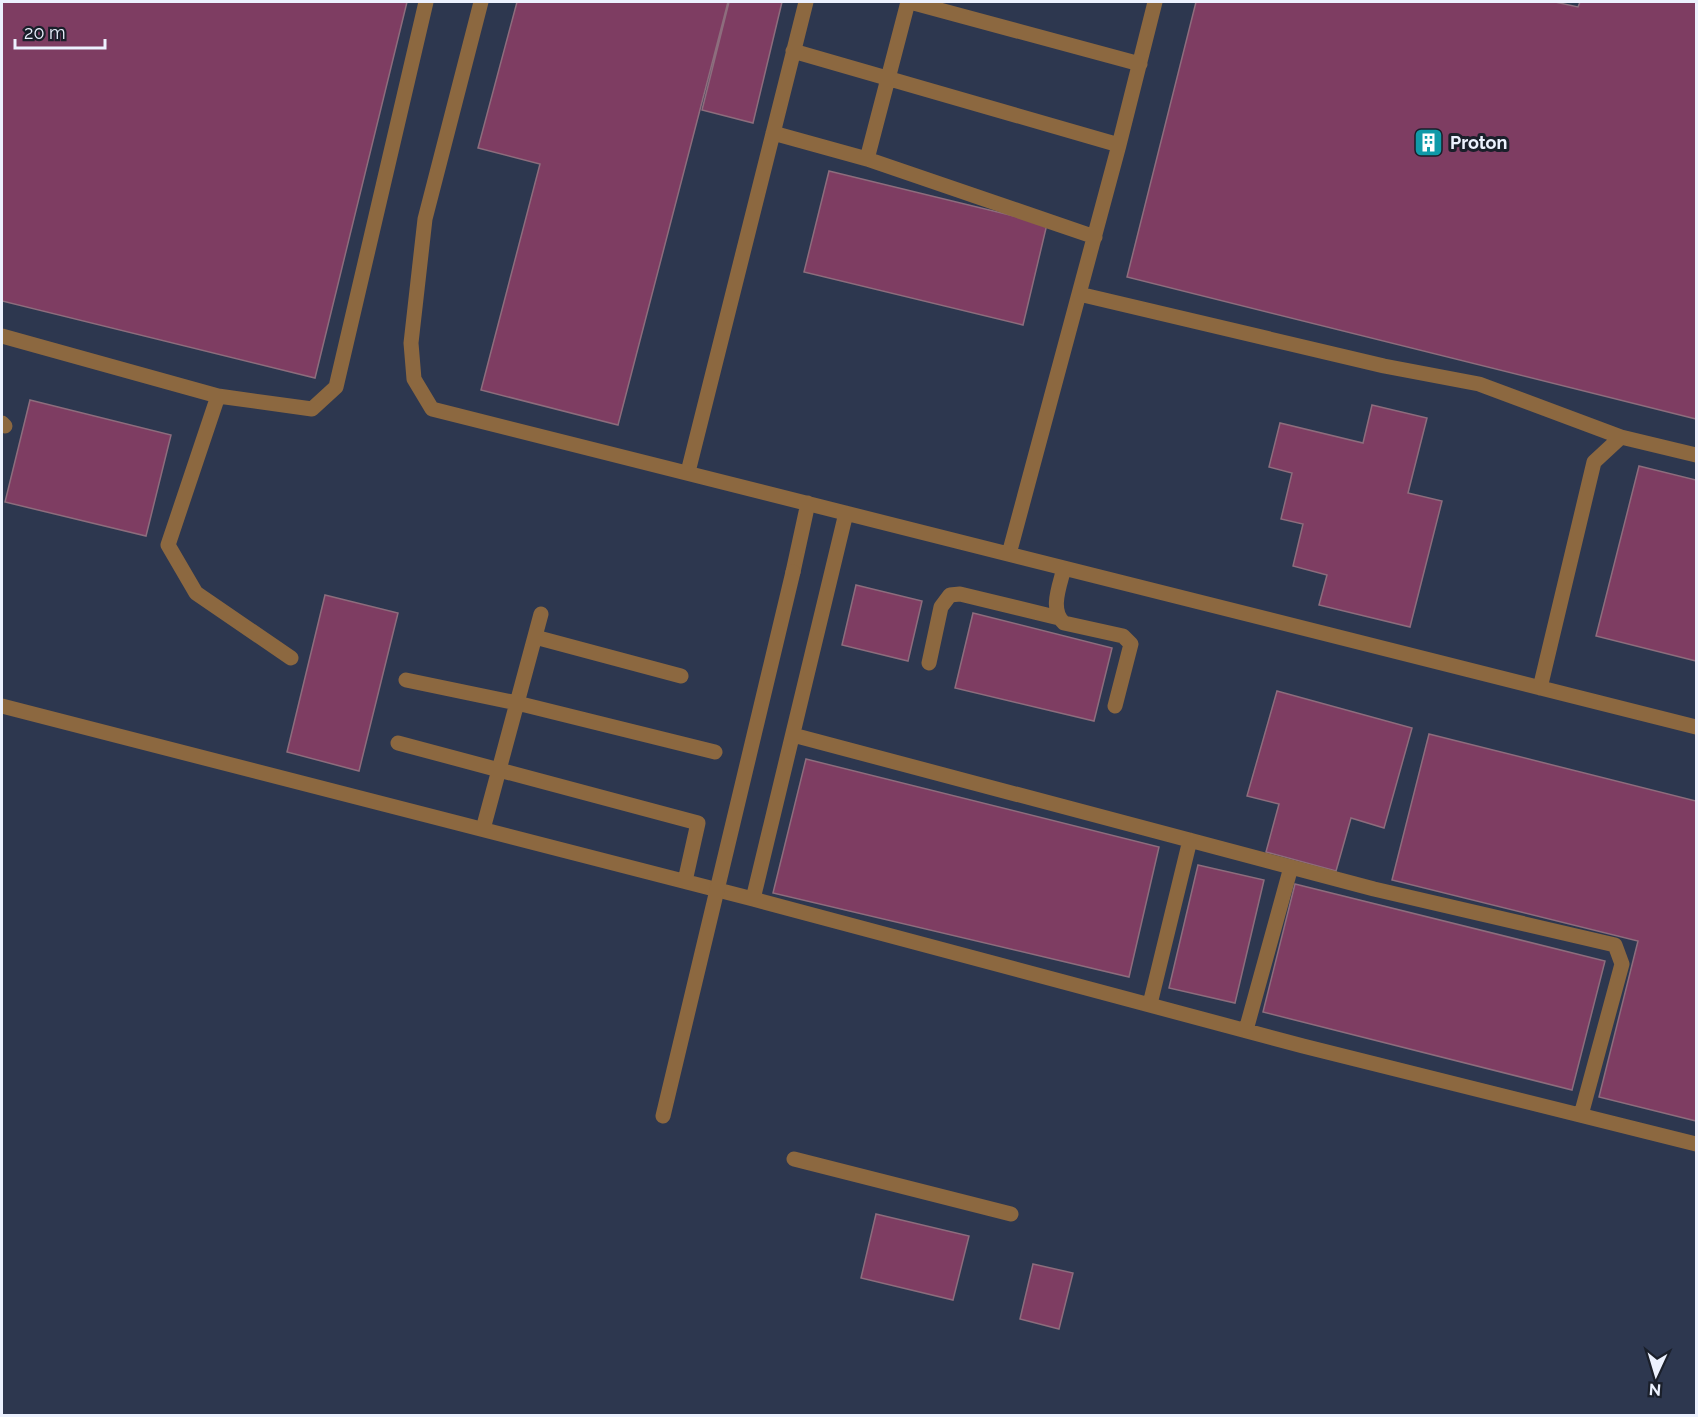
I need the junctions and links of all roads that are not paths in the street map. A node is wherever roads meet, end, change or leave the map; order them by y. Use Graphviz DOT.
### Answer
graph roads {
  1 [pos="426,2"];
  2 [pos="481,2"];
  3 [pos="806,2"];
  4 [pos="909,2"];
  5 [pos="1155,2"];
  6 [pos="793,51"];
  7 [pos="1140,64"];
  8 [pos="888,79"];
  9 [pos="773,133"];
  10 [pos="1119,145"];
  11 [pos="867,159"];
  12 [pos="1095,237"];
  13 [pos="1079,294"];
  14 [pos="2,336"];
  15 [pos="218,396"];
  16 [pos="1621,436"];
  17 [pos="1696,455"];
  18 [pos="688,472"];
  19 [pos="808,503"];
  20 [pos="846,513"];
  21 [pos="1009,554"];
  22 [pos="1064,568"];
  23 [pos="541,614"];
  24 [pos="1059,618"];
  25 [pos="535,637"];
  26 [pos="291,658"];
  27 [pos="929,663"];
  28 [pos="681,676"];
  29 [pos="406,680"];
  30 [pos="1540,687"];
  31 [pos="517,703"];
  32 [pos="2,706"];
  33 [pos="1115,706"];
  34 [pos="1696,727"];
  35 [pos="793,735"];
  36 [pos="398,743"];
  37 [pos="715,752"];
  38 [pos="499,770"];
  39 [pos="483,829"];
  40 [pos="1190,840"];
  41 [pos="1291,867"];
  42 [pos="685,881"];
  43 [pos="753,899"];
  44 [pos="1150,1004"];
  45 [pos="1245,1030"];
  46 [pos="1581,1115"];
  47 [pos="663,1116"];
  48 [pos="1696,1144"];
  49 [pos="794,1159"];
  50 [pos="1011,1214"];
  1 -- 15 [label="lane"];
  2 -- 18 [label="lane"];
  3 -- 6 [label="lane"];
  4 -- 7 [label="lane"];
  4 -- 8 [label="lane"];
  5 -- 7 [label="lane"];
  6 -- 8 [label="lane"];
  6 -- 9 [label="lane"];
  7 -- 10 [label="lane"];
  8 -- 10 [label="lane"];
  8 -- 11 [label="lane"];
  9 -- 11 [label="lane"];
  9 -- 18 [label="lane"];
  10 -- 12 [label="lane"];
  11 -- 12 [label="lane"];
  12 -- 13 [label="lane"];
  13 -- 16 [label="lane"];
  13 -- 21 [label="lane"];
  14 -- 15 [label="lane"];
  15 -- 26 [label="lane"];
  16 -- 17 [label="lane"];
  16 -- 30 [label="lane"];
  18 -- 19 [label="lane"];
  19 -- 20 [label="lane"];
  19 -- 47 [label="lane, bridge"];
  20 -- 21 [label="lane"];
  20 -- 35 [label="lane"];
  21 -- 22 [label="lane"];
  22 -- 24 [label="lane"];
  22 -- 30 [label="lane"];
  23 -- 25 [label="lane"];
  24 -- 27 [label="lane"];
  24 -- 33 [label="lane"];
  25 -- 28 [label="lane"];
  25 -- 31 [label="lane"];
  29 -- 31 [label="lane"];
  30 -- 34 [label="lane"];
  31 -- 37 [label="lane"];
  31 -- 38 [label="lane"];
  32 -- 39 [label="lane"];
  35 -- 40 [label="lane"];
  35 -- 43 [label="lane"];
  36 -- 38 [label="lane"];
  38 -- 39 [label="lane"];
  38 -- 42 [label="lane"];
  39 -- 42 [label="lane"];
  40 -- 41 [label="lane"];
  40 -- 44 [label="lane"];
  41 -- 45 [label="lane"];
  41 -- 46 [label="lane"];
  42 -- 43 [label="lane"];
  43 -- 44 [label="lane"];
  44 -- 45 [label="lane"];
  45 -- 46 [label="lane"];
  46 -- 48 [label="lane"];
  49 -- 50 [label="lane"];
}
